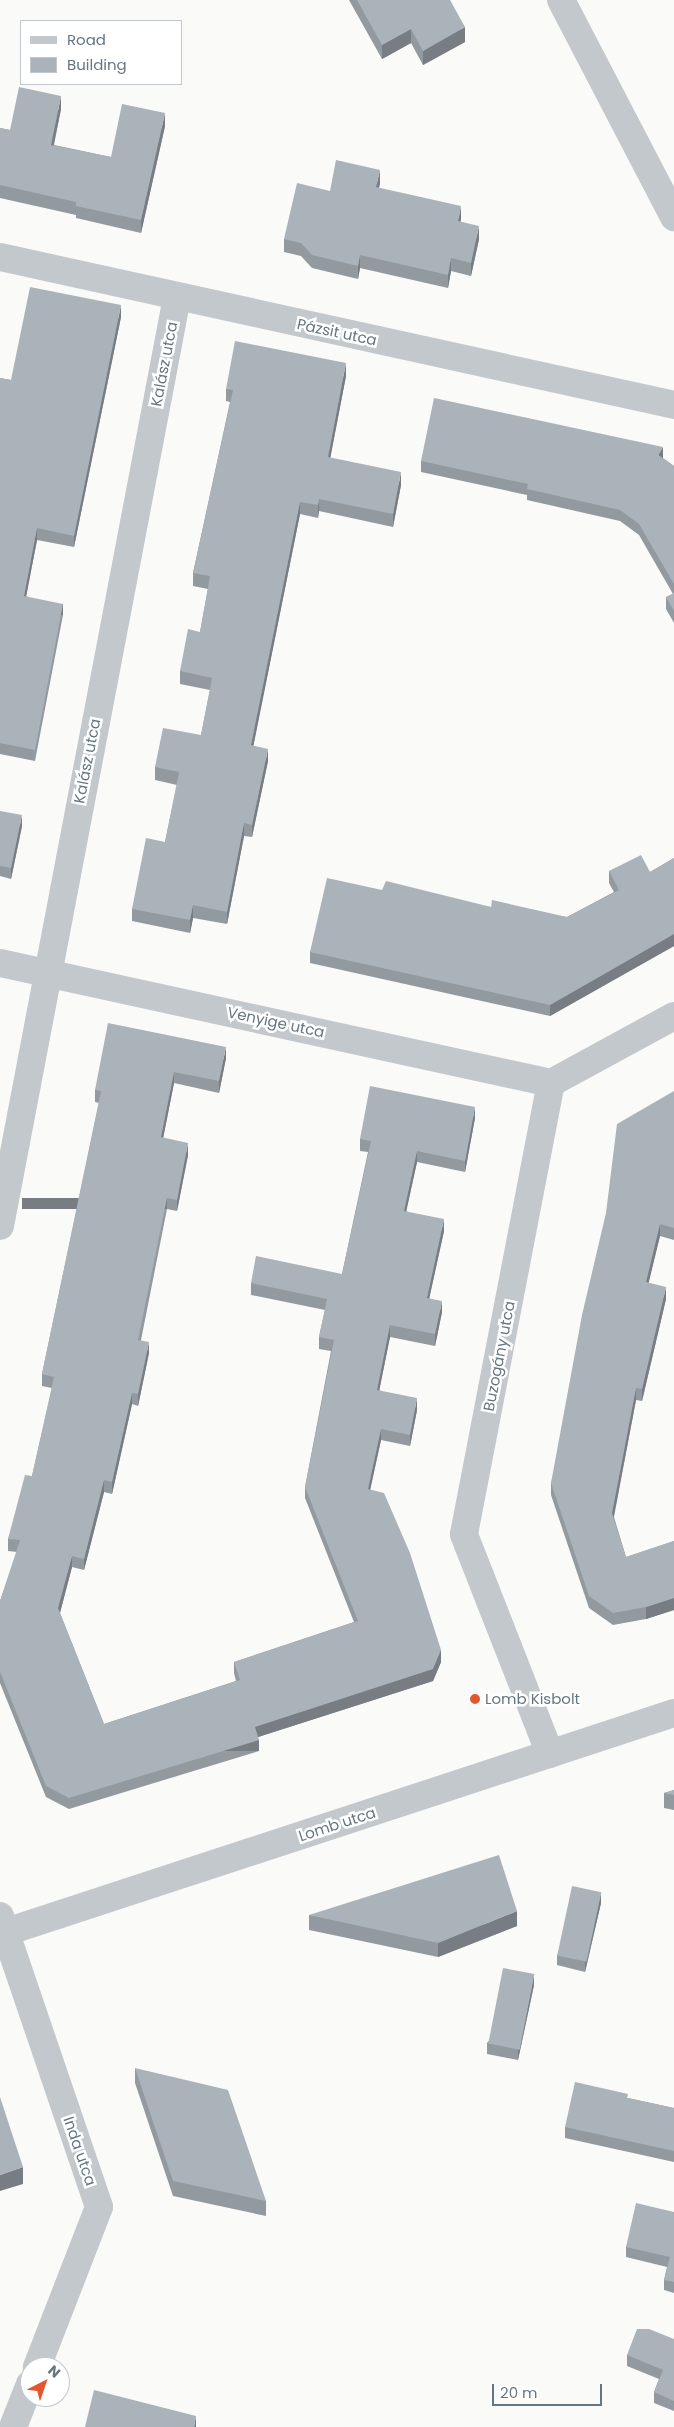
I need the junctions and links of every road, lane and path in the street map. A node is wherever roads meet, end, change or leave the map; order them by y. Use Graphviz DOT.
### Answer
graph roads {
  1 [pos="561,0"];
  2 [pos="674,217"];
  3 [pos="0,257"];
  4 [pos="177,297"];
  5 [pos="674,405"];
  6 [pos="0,963"];
  7 [pos="47,972"];
  8 [pos="674,1016"];
  9 [pos="551,1083"];
  10 [pos="0,1226"];
  11 [pos="674,1713"];
  12 [pos="550,1754"];
  13 [pos="2,1927"];
  14 [pos="40,2357"];
  15 [pos="21,2407"];
  16 [pos="13,2427"];
  1 -- 2 [label="street"];
  3 -- 4 [label="street, Pázsit utca"];
  4 -- 5 [label="street, Pázsit utca"];
  4 -- 7 [label="street, Kalász utca"];
  6 -- 7 [label="street, Venyige utca"];
  7 -- 9 [label="street, Venyige utca"];
  7 -- 10 [label="street, Kalász utca"];
  8 -- 9 [label="street"];
  9 -- 12 [label="street, Buzogány utca"];
  11 -- 12 [label="street, Lomb utca"];
  12 -- 13 [label="street, Lomb utca"];
  13 -- 14 [label="street, Inda utca"];
  15 -- 16 [label="street"];
}
